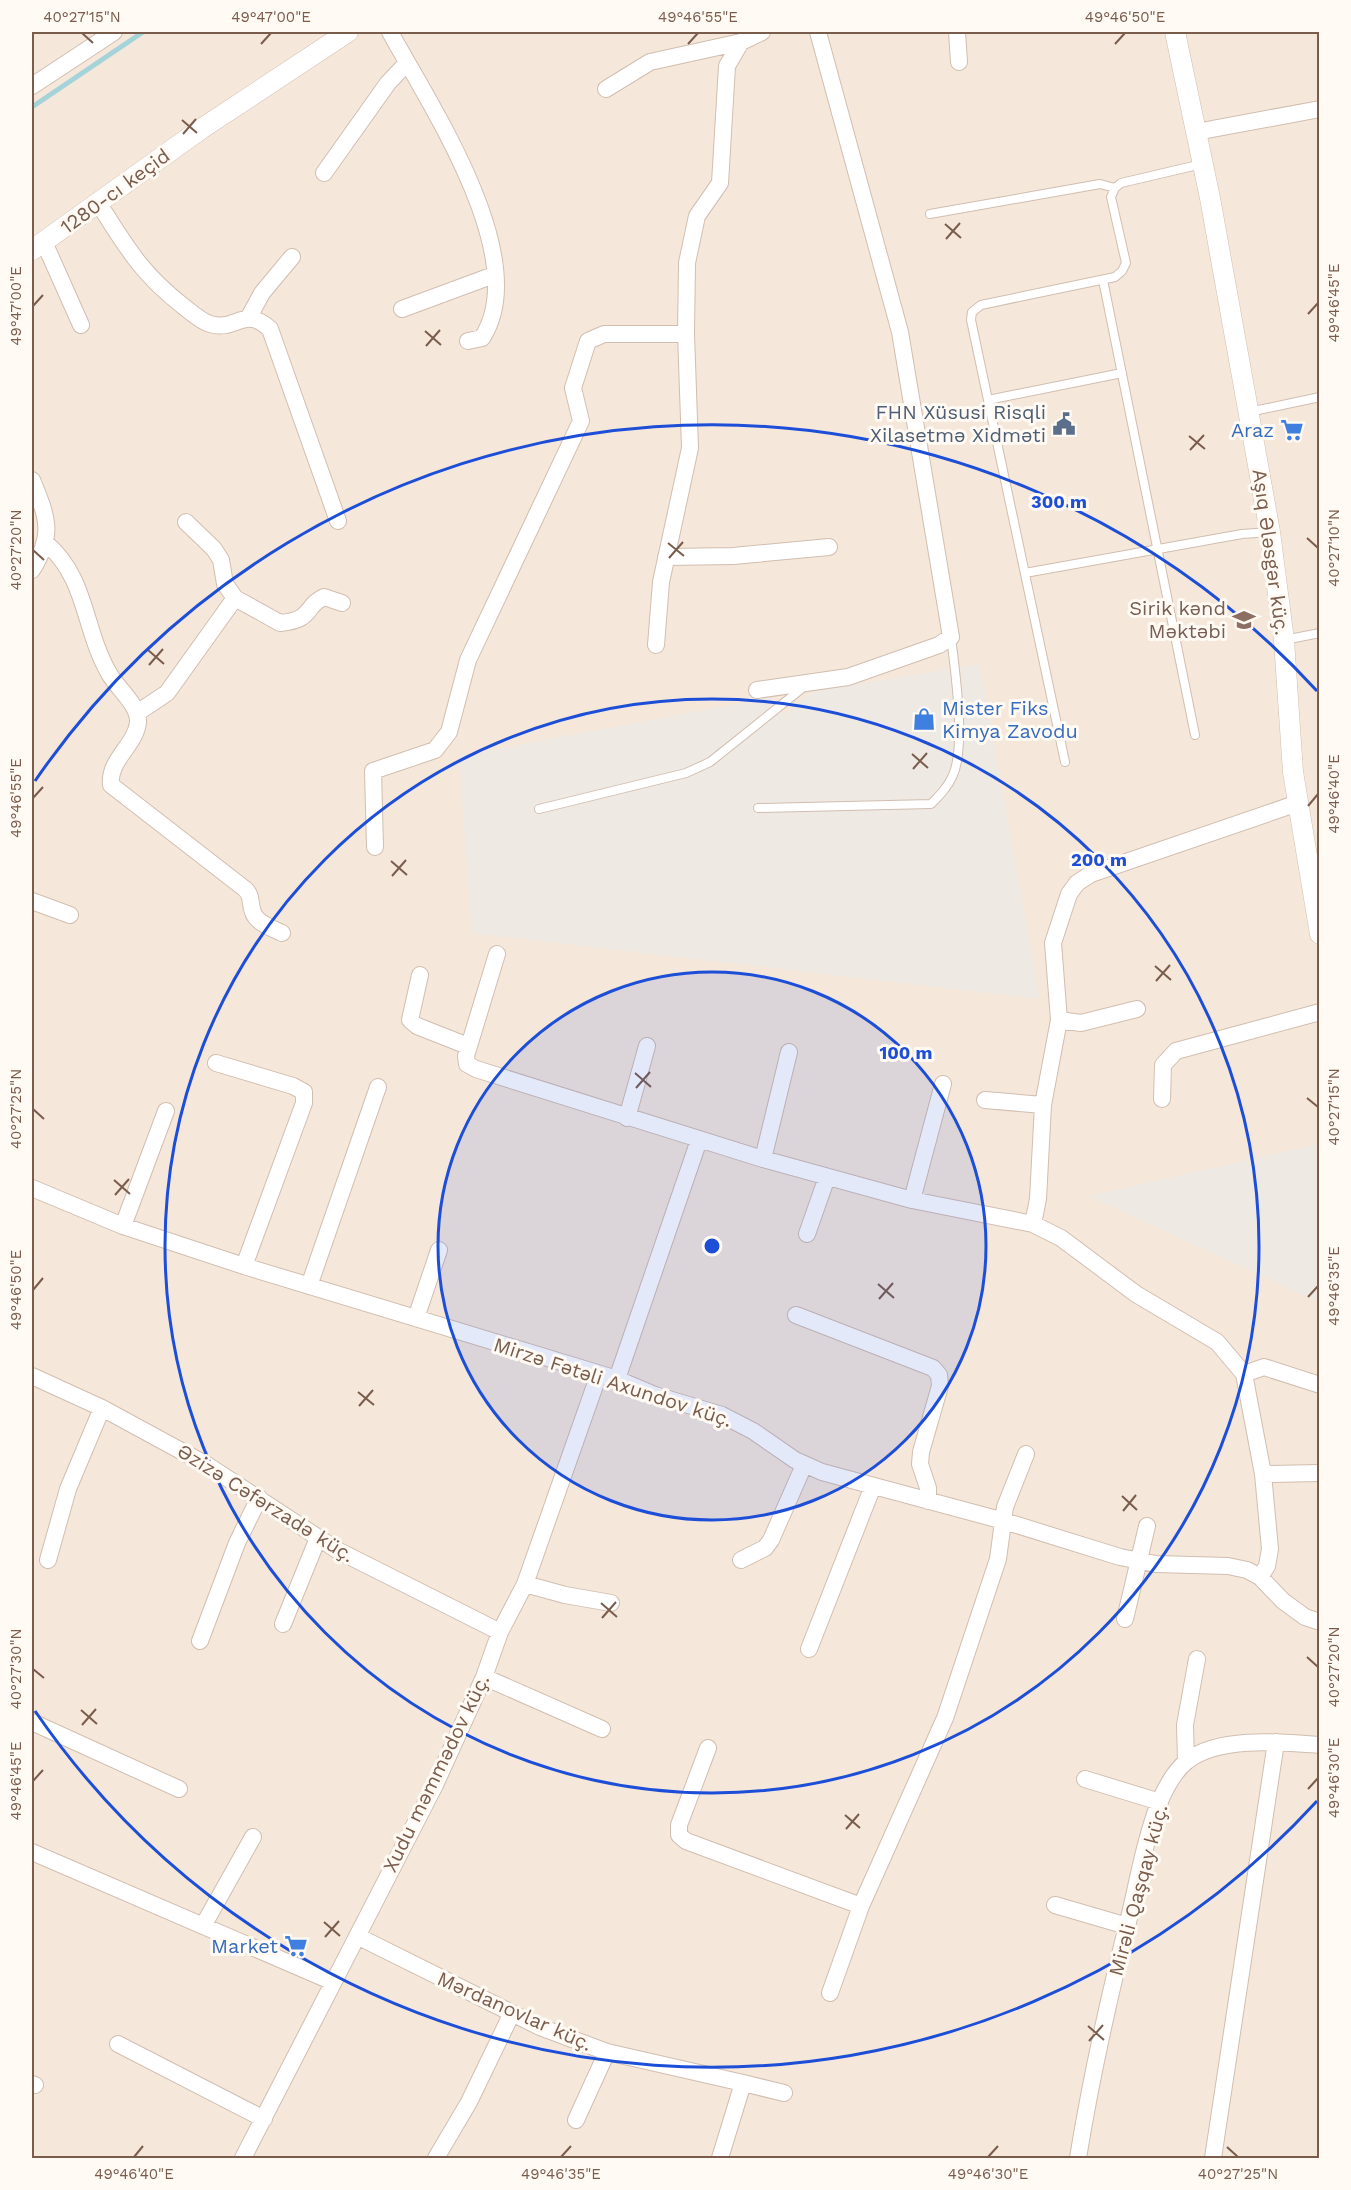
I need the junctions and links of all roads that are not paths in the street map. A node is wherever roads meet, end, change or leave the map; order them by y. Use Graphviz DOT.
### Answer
graph roads {
  1 [pos="114,32"];
  2 [pos="348,32"];
  3 [pos="390,32"];
  4 [pos="762,32"];
  5 [pos="818,32"];
  6 [pos="957,32"];
  7 [pos="1174,32"];
  8 [pos="741,42"];
  9 [pos="959,62"];
  10 [pos="407,63"];
  11 [pos="32,86"];
  12 [pos="606,89"];
  13 [pos="1320,109"];
  14 [pos="1196,132"];
  15 [pos="1203,164"];
  16 [pos="324,173"];
  17 [pos="1115,188"];
  18 [pos="99,204"];
  19 [pos="930,214"];
  20 [pos="38,246"];
  21 [pos="292,257"];
  22 [pos="494,275"];
  23 [pos="1103,280"];
  24 [pos="402,309"];
  25 [pos="249,317"];
  26 [pos="81,325"];
  27 [pos="686,334"];
  28 [pos="468,341"];
  29 [pos="1122,373"];
  30 [pos="1320,397"];
  31 [pos="988,400"];
  32 [pos="1249,412"];
  33 [pos="32,480"];
  34 [pos="338,521"];
  35 [pos="186,522"];
  36 [pos="1270,532"];
  37 [pos="46,543"];
  38 [pos="829,547"];
  39 [pos="1158,550"];
  40 [pos="666,558"];
  41 [pos="32,570"];
  42 [pos="1025,573"];
  43 [pos="235,598"];
  44 [pos="342,603"];
  45 [pos="1320,633"];
  46 [pos="951,637"];
  47 [pos="1284,640"];
  48 [pos="656,645"];
  49 [pos="807,684"];
  50 [pos="757,690"];
  51 [pos="137,713"];
  52 [pos="1195,735"];
  53 [pos="1065,762"];
  54 [pos="1298,803"];
  55 [pos="758,808"];
  56 [pos="539,809"];
  57 [pos="375,848"];
  58 [pos="32,901"];
  59 [pos="70,915"];
  60 [pos="282,933"];
  61 [pos="1320,934"];
  62 [pos="497,954"];
  63 [pos="420,975"];
  64 [pos="1137,1009"];
  65 [pos="1320,1012"];
  66 [pos="1059,1020"];
  67 [pos="468,1046"];
  68 [pos="647,1046"];
  69 [pos="789,1052"];
  70 [pos="216,1062"];
  71 [pos="943,1084"];
  72 [pos="378,1087"];
  73 [pos="1162,1099"];
  74 [pos="985,1100"];
  75 [pos="1043,1105"];
  76 [pos="166,1111"];
  77 [pos="627,1118"];
  78 [pos="699,1140"];
  79 [pos="763,1159"];
  80 [pos="827,1177"];
  81 [pos="32,1188"];
  82 [pos="912,1200"];
  83 [pos="1033,1224"];
  84 [pos="123,1226"];
  85 [pos="807,1234"];
  86 [pos="439,1250"];
  87 [pos="244,1266"];
  88 [pos="309,1286"];
  89 [pos="796,1315"];
  90 [pos="416,1318"];
  91 [pos="599,1374"];
  92 [pos="1244,1374"];
  93 [pos="32,1376"];
  94 [pos="617,1379"];
  95 [pos="1320,1385"];
  96 [pos="102,1408"];
  97 [pos="1026,1454"];
  98 [pos="804,1466"];
  99 [pos="1320,1473"];
  100 [pos="1263,1474"];
  101 [pos="873,1486"];
  102 [pos="259,1498"];
  103 [pos="928,1501"];
  104 [pos="1004,1521"];
  105 [pos="1147,1526"];
  106 [pos="318,1538"];
  107 [pos="48,1560"];
  108 [pos="741,1560"];
  109 [pos="1140,1562"];
  110 [pos="1260,1577"];
  111 [pos="525,1584"];
  112 [pos="610,1603"];
  113 [pos="1125,1619"];
  114 [pos="1320,1622"];
  115 [pos="283,1624"];
  116 [pos="500,1632"];
  117 [pos="200,1641"];
  118 [pos="809,1649"];
  119 [pos="1197,1659"];
  120 [pos="484,1677"];
  121 [pos="32,1722"];
  122 [pos="602,1729"];
  123 [pos="1276,1742"];
  124 [pos="1320,1744"];
  125 [pos="708,1748"];
  126 [pos="1186,1762"];
  127 [pos="1085,1779"];
  128 [pos="179,1789"];
  129 [pos="1160,1802"];
  130 [pos="253,1837"];
  131 [pos="32,1852"];
  132 [pos="1054,1905"];
  133 [pos="861,1906"];
  134 [pos="203,1926"];
  135 [pos="1127,1926"];
  136 [pos="357,1936"];
  137 [pos="333,1982"];
  138 [pos="830,1993"];
  139 [pos="512,2013"];
  140 [pos="118,2044"];
  141 [pos="607,2052"];
  142 [pos="743,2083"];
  143 [pos="784,2093"];
  144 [pos="264,2119"];
  145 [pos="576,2120"];
  146 [pos="243,2158"];
  147 [pos="436,2158"];
  148 [pos="720,2158"];
  149 [pos="1078,2158"];
  150 [pos="1213,2158"];
  1 -- 11 [label="street"];
  2 -- 18 [label="street, 1280-cı keçid"];
  3 -- 10 [label="street"];
  4 -- 8 [label="street"];
  5 -- 46 [label="street"];
  6 -- 9 [label="street"];
  7 -- 14 [label="street, Aşıq Ələsgər küç."];
  8 -- 12 [label="street"];
  8 -- 27 [label="street"];
  10 -- 16 [label="street"];
  10 -- 22 [label="street"];
  13 -- 14 [label="street"];
  14 -- 15 [label="street, Aşıq Ələsgər küç."];
  15 -- 17 [label="lane"];
  15 -- 32 [label="street, Aşıq Ələsgər küç."];
  17 -- 19 [label="lane"];
  17 -- 23 [label="lane"];
  18 -- 20 [label="street, 1280-cı keçid"];
  18 -- 25 [label="street"];
  20 -- 26 [label="street"];
  21 -- 25 [label="street"];
  22 -- 24 [label="street"];
  22 -- 28 [label="street"];
  23 -- 29 [label="lane"];
  23 -- 31 [label="lane"];
  25 -- 34 [label="street"];
  27 -- 40 [label="street"];
  27 -- 57 [label="street"];
  29 -- 31 [label="lane"];
  29 -- 39 [label="lane"];
  30 -- 32 [label="lane"];
  31 -- 42 [label="lane"];
  32 -- 36 [label="street, Aşıq Ələsgər küç."];
  33 -- 37 [label="street"];
  35 -- 43 [label="street"];
  36 -- 39 [label="lane"];
  36 -- 47 [label="street, Aşıq Ələsgər küç."];
  37 -- 41 [label="street"];
  37 -- 51 [label="street"];
  38 -- 40 [label="street"];
  39 -- 42 [label="lane"];
  39 -- 52 [label="lane"];
  40 -- 48 [label="street"];
  42 -- 53 [label="lane"];
  43 -- 44 [label="street"];
  43 -- 51 [label="street"];
  45 -- 47 [label="lane"];
  46 -- 49 [label="street"];
  46 -- 55 [label="lane"];
  47 -- 54 [label="street, Aşıq Ələsgər küç."];
  49 -- 50 [label="street"];
  49 -- 56 [label="lane"];
  51 -- 60 [label="street"];
  54 -- 61 [label="street, Aşıq Ələsgər küç."];
  54 -- 66 [label="street"];
  58 -- 59 [label="street"];
  62 -- 67 [label="street"];
  63 -- 67 [label="street"];
  64 -- 66 [label="street"];
  65 -- 73 [label="street"];
  66 -- 75 [label="street"];
  67 -- 77 [label="street"];
  68 -- 77 [label="street"];
  69 -- 79 [label="street"];
  70 -- 87 [label="street"];
  71 -- 82 [label="street"];
  72 -- 88 [label="street"];
  74 -- 75 [label="street"];
  75 -- 83 [label="street"];
  76 -- 84 [label="street"];
  77 -- 78 [label="street"];
  78 -- 79 [label="street"];
  78 -- 94 [label="street"];
  79 -- 80 [label="street"];
  80 -- 82 [label="street"];
  80 -- 85 [label="street"];
  81 -- 84 [label="street, Mirzə Fətəli Axundov küç."];
  82 -- 83 [label="street"];
  83 -- 92 [label="street"];
  84 -- 87 [label="street, Mirzə Fətəli Axundov küç."];
  86 -- 90 [label="street"];
  87 -- 88 [label="street, Mirzə Fətəli Axundov küç."];
  88 -- 90 [label="street, Mirzə Fətəli Axundov küç."];
  89 -- 103 [label="street"];
  90 -- 91 [label="street, Mirzə Fətəli Axundov küç."];
  91 -- 94 [label="street, Mirzə Fətəli Axundov küç."];
  91 -- 111 [label="street, Xudu məmmədov küç."];
  92 -- 95 [label="street"];
  92 -- 100 [label="street"];
  93 -- 96 [label="street, Əzizə Cəfərzadə küç."];
  94 -- 98 [label="street, Mirzə Fətəli Axundov küç."];
  96 -- 102 [label="street, Əzizə Cəfərzadə küç."];
  96 -- 107 [label="street"];
  97 -- 104 [label="street"];
  98 -- 101 [label="street, Mirzə Fətəli Axundov küç."];
  98 -- 108 [label="street"];
  99 -- 100 [label="street"];
  100 -- 110 [label="street"];
  101 -- 103 [label="street, Mirzə Fətəli Axundov küç."];
  101 -- 118 [label="street"];
  102 -- 106 [label="street, Əzizə Cəfərzadə küç."];
  102 -- 117 [label="street"];
  103 -- 104 [label="street, Mirzə Fətəli Axundov küç."];
  104 -- 109 [label="street, Mirzə Fətəli Axundov küç."];
  104 -- 133 [label="street"];
  105 -- 109 [label="street"];
  106 -- 115 [label="street"];
  106 -- 116 [label="street, Əzizə Cəfərzadə küç."];
  109 -- 110 [label="street, Mirzə Fətəli Axundov küç."];
  109 -- 113 [label="street"];
  110 -- 114 [label="street, Mirzə Fətəli Axundov küç."];
  111 -- 112 [label="street"];
  111 -- 116 [label="street, Xudu məmmədov küç."];
  116 -- 120 [label="street, Xudu məmmədov küç."];
  119 -- 126 [label="street"];
  120 -- 122 [label="street"];
  120 -- 136 [label="street, Xudu məmmədov küç."];
  121 -- 128 [label="street"];
  123 -- 124 [label="street, Mirəli Qaşqay küç."];
  123 -- 126 [label="street, Mirəli Qaşqay küç."];
  123 -- 150 [label="street"];
  125 -- 133 [label="street"];
  126 -- 129 [label="street, Mirəli Qaşqay küç."];
  127 -- 129 [label="street"];
  129 -- 135 [label="street, Mirəli Qaşqay küç."];
  130 -- 134 [label="street"];
  131 -- 134 [label="street"];
  132 -- 135 [label="street"];
  133 -- 138 [label="street"];
  134 -- 137 [label="street"];
  135 -- 149 [label="street, Mirəli Qaşqay küç."];
  136 -- 137 [label="street, Xudu məmmədov küç."];
  136 -- 139 [label="street, Mərdanovlar küç."];
  137 -- 144 [label="street, Xudu məmmədov küç."];
  139 -- 141 [label="street, Mərdanovlar küç."];
  139 -- 147 [label="street"];
  140 -- 144 [label="street"];
  141 -- 142 [label="street, Mərdanovlar küç."];
  141 -- 145 [label="street"];
  142 -- 143 [label="street, Mərdanovlar küç."];
  142 -- 148 [label="street"];
  144 -- 146 [label="street, Xudu məmmədov küç."];
}
